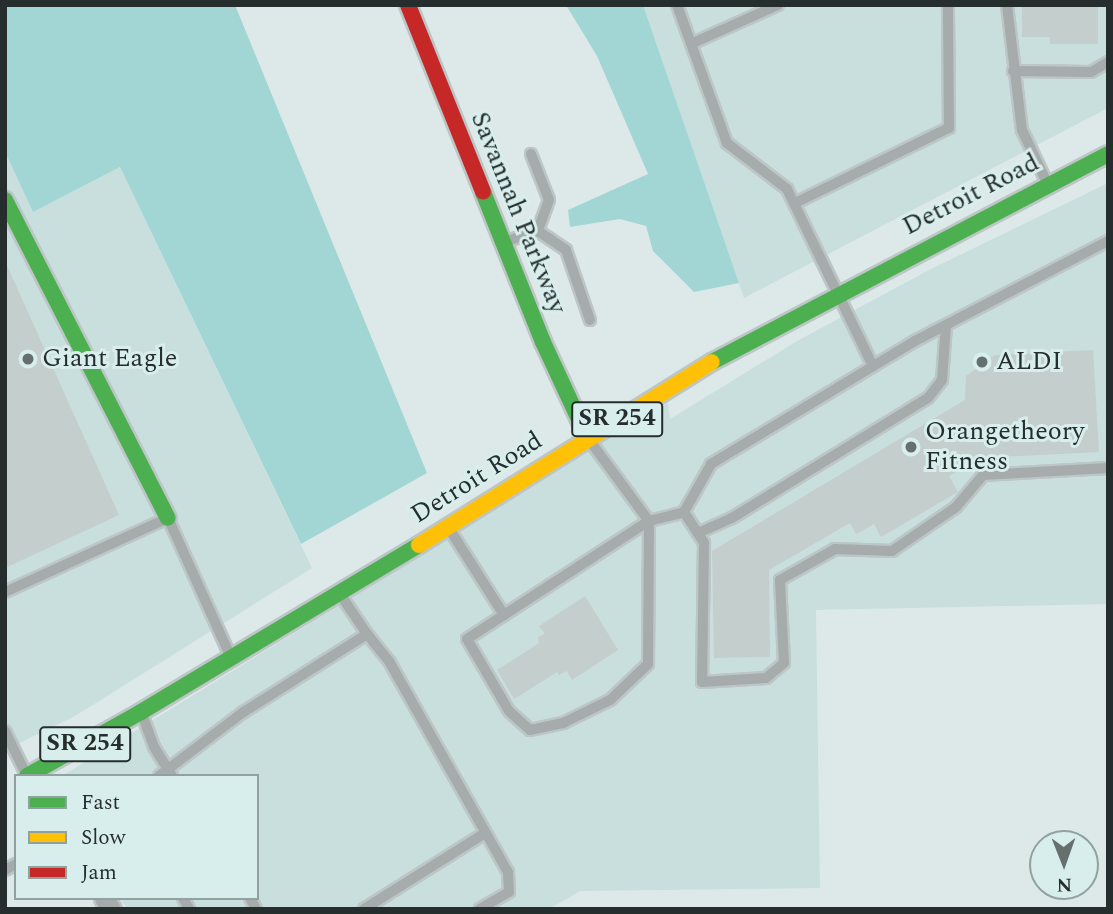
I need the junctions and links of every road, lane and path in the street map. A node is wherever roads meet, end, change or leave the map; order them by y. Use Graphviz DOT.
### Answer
graph roads {
  1 [pos="408,5"];
  2 [pos="677,5"];
  3 [pos="778,5"];
  4 [pos="948,5"];
  5 [pos="1007,5"];
  6 [pos="693,43"];
  7 [pos="1108,62"];
  8 [pos="1013,71"];
  9 [pos="531,154"];
  10 [pos="1108,154"];
  11 [pos="1047,183"];
  12 [pos="5,200"];
  13 [pos="796,203"];
  14 [pos="538,231"];
  15 [pos="1108,241"];
  16 [pos="503,243"];
  17 [pos="836,292"];
  18 [pos="590,320"];
  19 [pos="946,325"];
  20 [pos="873,366"];
  21 [pos="587,437"];
  22 [pos="1108,468"];
  23 [pos="684,512"];
  24 [pos="169,518"];
  25 [pos="649,522"];
  26 [pos="449,527"];
  27 [pos="698,533"];
  28 [pos="5,592"];
  29 [pos="338,592"];
  30 [pos="504,615"];
  31 [pos="367,634"];
  32 [pos="231,657"];
  33 [pos="141,712"];
  34 [pos="5,731"];
  35 [pos="170,772"];
  36 [pos="26,774"];
  37 [pos="31,774"];
  38 [pos="485,833"];
  39 [pos="364,909"];
  40 [pos="480,909"];
  1 -- 16 [label="main road, Savannah Parkway"];
  2 -- 6 [label="lane"];
  3 -- 6 [label="lane"];
  4 -- 13 [label="lane"];
  5 -- 8 [label="lane"];
  6 -- 13 [label="lane"];
  7 -- 8 [label="lane"];
  8 -- 11 [label="lane"];
  9 -- 14 [label="lane"];
  10 -- 11 [label="main road, Detroit Road / SR 254"];
  11 -- 17 [label="main road, Detroit Road / SR 254"];
  12 -- 24 [label="main road"];
  13 -- 17 [label="lane"];
  14 -- 16 [label="lane"];
  14 -- 18 [label="lane"];
  15 -- 19 [label="lane"];
  16 -- 21 [label="main road, Savannah Parkway"];
  17 -- 20 [label="lane"];
  17 -- 21 [label="main road, Detroit Road / SR 254"];
  19 -- 20 [label="lane"];
  19 -- 27 [label="lane"];
  20 -- 23 [label="lane"];
  21 -- 25 [label="lane"];
  21 -- 26 [label="main road, Detroit Road / SR 254"];
  22 -- 27 [label="lane"];
  23 -- 25 [label="lane"];
  23 -- 27 [label="lane"];
  24 -- 28 [label="lane"];
  24 -- 32 [label="lane"];
  25 -- 30 [label="lane"];
  25 -- 30 [label="lane"];
  26 -- 29 [label="main road, Detroit Road / SR 254"];
  26 -- 30 [label="lane"];
  29 -- 31 [label="lane"];
  29 -- 32 [label="main road, Detroit Road / SR 254"];
  31 -- 35 [label="lane"];
  31 -- 38 [label="lane"];
  32 -- 33 [label="main road, Detroit Road / SR 254"];
  33 -- 35 [label="lane"];
  33 -- 37 [label="main road, Detroit Road / SR 254"];
  34 -- 36 [label="lane"];
  38 -- 39 [label="lane"];
  38 -- 40 [label="lane"];
}
